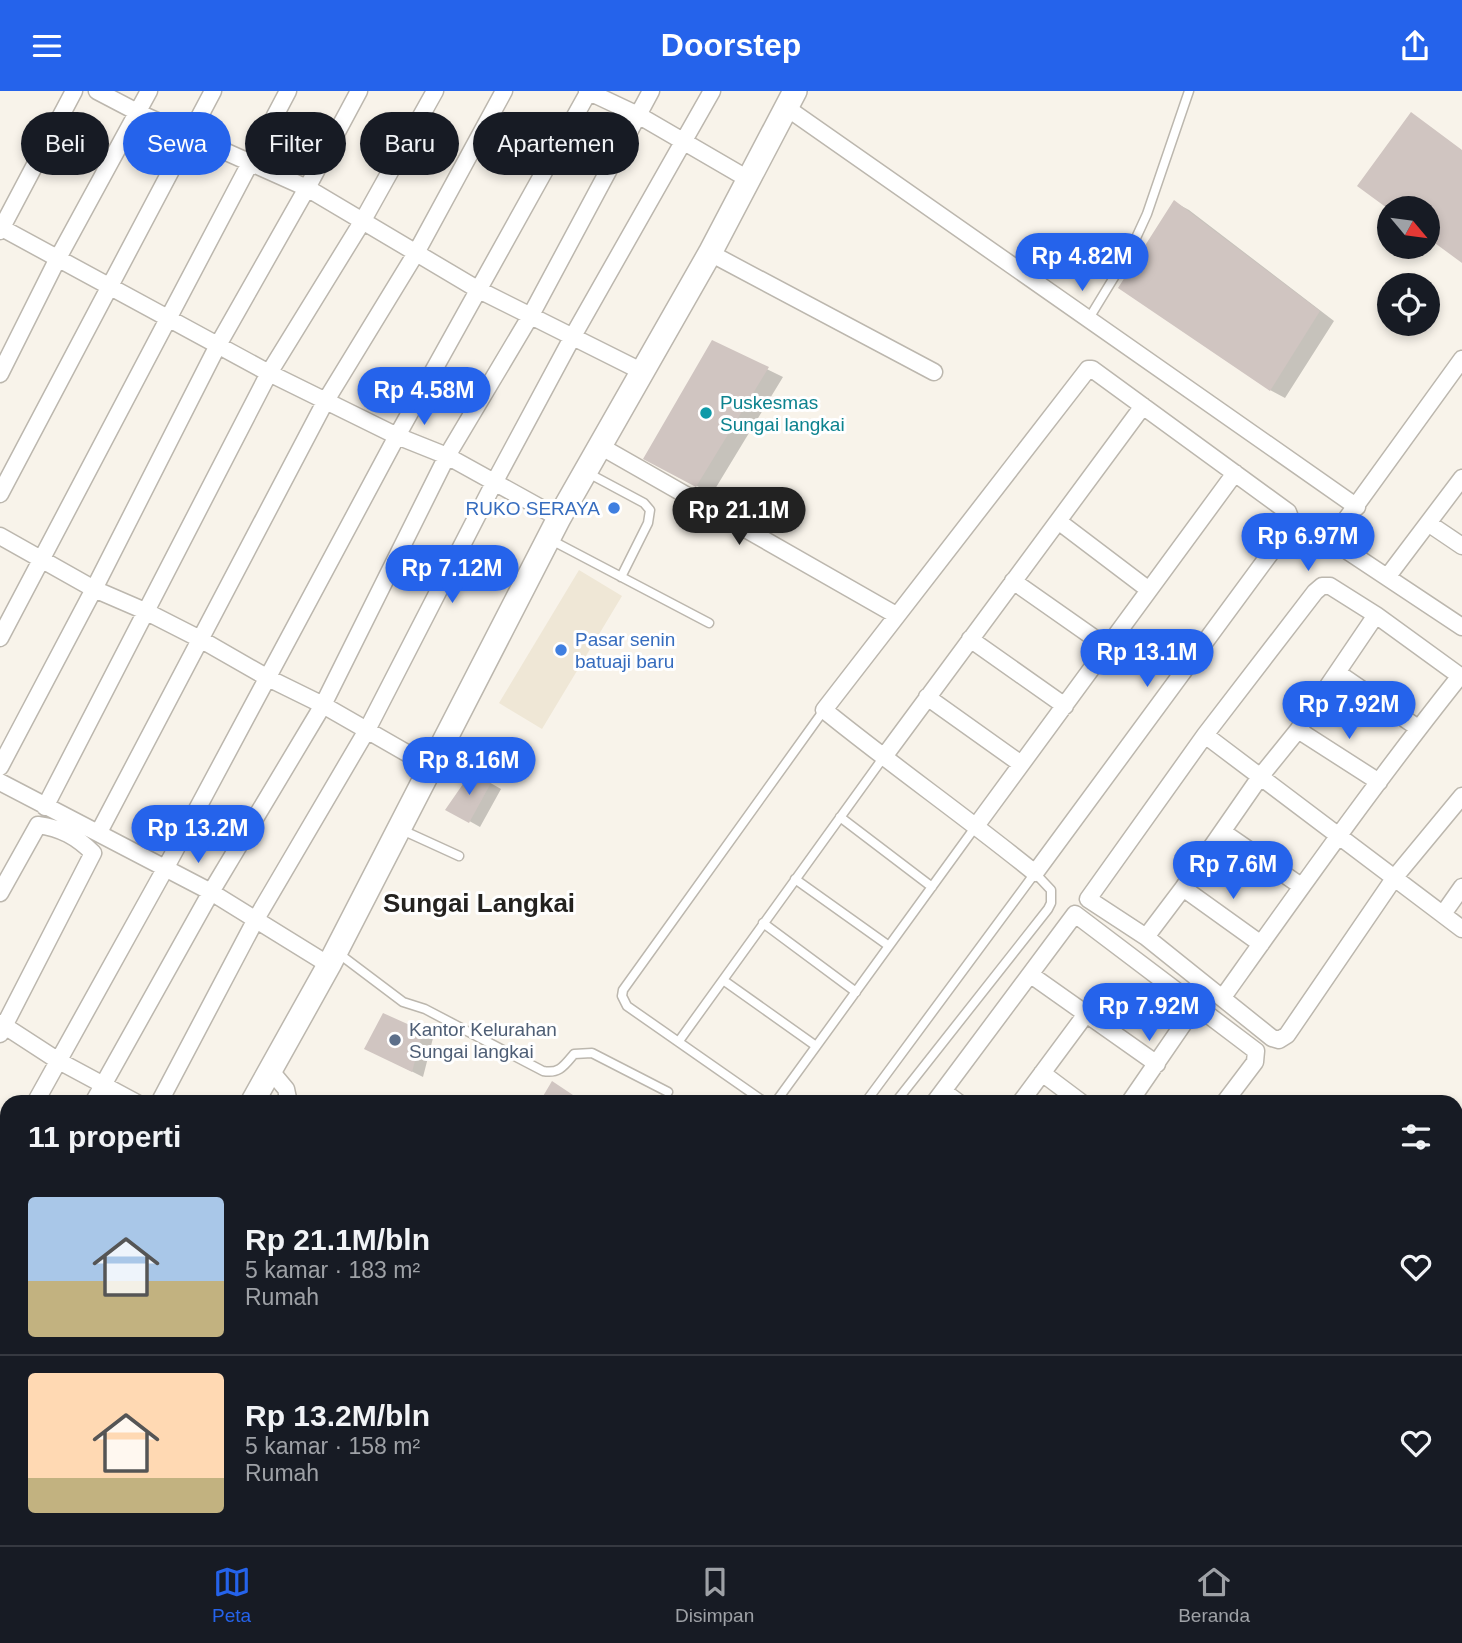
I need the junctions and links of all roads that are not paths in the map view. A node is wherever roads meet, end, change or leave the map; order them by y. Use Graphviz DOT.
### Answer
graph roads {
  1 [pos="74,91"];
  2 [pos="97,91"];
  3 [pos="149,91"];
  4 [pos="213,91"];
  5 [pos="288,91"];
  6 [pos="359,91"];
  7 [pos="435,91"];
  8 [pos="504,91"];
  9 [pos="588,91"];
  10 [pos="651,91"];
  11 [pos="712,91"];
  12 [pos="1189,91"];
  13 [pos="791,99"];
  14 [pos="137,112"];
  15 [pos="139,112"];
  16 [pos="202,112"];
  17 [pos="277,112"];
  18 [pos="632,112"];
  19 [pos="639,113"];
  20 [pos="639,116"];
  21 [pos="123,142"];
  22 [pos="684,142"];
  23 [pos="245,173"];
  24 [pos="169,175"];
  25 [pos="277,175"];
  26 [pos="606,175"];
  27 [pos="748,179"];
  28 [pos="307,188"];
  29 [pos="362,222"];
  30 [pos="1,229"];
  31 [pos="416,253"];
  32 [pos="710,253"];
  33 [pos="58,258"];
  34 [pos="110,287"];
  35 [pos="477,289"];
  36 [pos="531,315"];
  37 [pos="169,318"];
  38 [pos="1088,320"];
  39 [pos="573,336"];
  40 [pos="218,345"];
  41 [pos="1462,359"];
  42 [pos="643,372"];
  43 [pos="934,372"];
  44 [pos="269,373"];
  45 [pos="0,374"];
  46 [pos="325,402"];
  47 [pos="1143,406"];
  48 [pos="397,436"];
  49 [pos="600,446"];
  50 [pos="447,456"];
  51 [pos="585,472"];
  52 [pos="1235,473"];
  53 [pos="1462,478"];
  54 [pos="494,483"];
  55 [pos="0,494"];
  56 [pos="1357,507"];
  57 [pos="559,518"];
  58 [pos="1058,521"];
  59 [pos="1428,523"];
  60 [pos="0,536"];
  61 [pos="548,539"];
  62 [pos="1462,546"];
  63 [pos="41,559"];
  64 [pos="1388,576"];
  65 [pos="621,577"];
  66 [pos="1013,581"];
  67 [pos="94,589"];
  68 [pos="1149,590"];
  69 [pos="145,611"];
  70 [pos="895,615"];
  71 [pos="1376,615"];
  72 [pos="709,623"];
  73 [pos="1462,627"];
  74 [pos="0,638"];
  75 [pos="200,639"];
  76 [pos="970,639"];
  77 [pos="1107,647"];
  78 [pos="1338,673"];
  79 [pos="268,678"];
  80 [pos="928,697"];
  81 [pos="323,705"];
  82 [pos="1065,706"];
  83 [pos="824,710"];
  84 [pos="1418,728"];
  85 [pos="367,730"];
  86 [pos="1298,730"];
  87 [pos="1205,735"];
  88 [pos="883,758"];
  89 [pos="1021,764"];
  90 [pos="0,767"];
  91 [pos="431,767"];
  92 [pos="1260,777"];
  93 [pos="0,782"];
  94 [pos="1379,782"];
  95 [pos="1462,796"];
  96 [pos="45,807"];
  97 [pos="840,817"];
  98 [pos="976,826"];
  99 [pos="399,828"];
  100 [pos="99,832"];
  101 [pos="1223,832"];
  102 [pos="1339,838"];
  103 [pos="459,856"];
  104 [pos="164,869"];
  105 [pos="1035,873"];
  106 [pos="1395,877"];
  107 [pos="795,879"];
  108 [pos="932,887"];
  109 [pos="1301,887"];
  110 [pos="1462,887"];
  111 [pos="1183,888"];
  112 [pos="211,892"];
  113 [pos="0,893"];
  114 [pos="1443,914"];
  115 [pos="256,919"];
  116 [pos="763,923"];
  117 [pos="1462,929"];
  118 [pos="1146,937"];
  119 [pos="1261,944"];
  120 [pos="889,946"];
  121 [pos="332,959"];
  122 [pos="1031,975"];
  123 [pos="723,979"];
  124 [pos="856,992"];
  125 [pos="1223,997"];
  126 [pos="1197,1004"];
  127 [pos="1086,1014"];
  128 [pos="1,1027"];
  129 [pos="679,1041"];
  130 [pos="816,1047"];
  131 [pos="57,1060"];
  132 [pos="1157,1064"];
  133 [pos="271,1071"];
  134 [pos="1042,1073"];
  135 [pos="103,1083"];
  136 [pos="668,1092"];
  137 [pos="39,1095"];
  138 [pos="97,1095"];
  139 [pos="123,1095"];
  140 [pos="163,1095"];
  141 [pos="257,1095"];
  142 [pos="287,1095"];
  143 [pos="754,1095"];
  144 [pos="781,1095"];
  145 [pos="871,1095"];
  146 [pos="901,1095"];
  147 [pos="941,1095"];
  148 [pos="1026,1095"];
  149 [pos="1071,1095"];
  150 [pos="1135,1095"];
  151 [pos="1230,1095"];
  1 -- 30 [label="street"];
  2 -- 14 [label="street"];
  3 -- 15 [label="street"];
  4 -- 16 [label="street"];
  5 -- 17 [label="street"];
  6 -- 28 [label="street"];
  7 -- 29 [label="street"];
  8 -- 31 [label="street"];
  9 -- 18 [label="street"];
  9 -- 35 [label="street"];
  10 -- 19 [label="street"];
  11 -- 22 [label="street"];
  12 -- 38 [label="lane"];
  13 -- 27 [label="street"];
  13 -- 38 [label="street"];
  20 -- 22 [label="street"];
  21 -- 33 [label="street"];
  22 -- 27 [label="street"];
  22 -- 39 [label="street"];
  23 -- 37 [label="street"];
  24 -- 34 [label="street"];
  25 -- 28 [label="street"];
  26 -- 36 [label="street"];
  27 -- 32 [label="street"];
  28 -- 29 [label="street"];
  28 -- 40 [label="street"];
  29 -- 31 [label="street"];
  29 -- 44 [label="street"];
  30 -- 33 [label="street"];
  31 -- 35 [label="street"];
  31 -- 46 [label="street"];
  32 -- 42 [label="street"];
  32 -- 43 [label="street"];
  33 -- 34 [label="street"];
  33 -- 45 [label="street"];
  34 -- 37 [label="street"];
  34 -- 55 [label="street"];
  35 -- 36 [label="street"];
  35 -- 48 [label="street"];
  36 -- 39 [label="street"];
  36 -- 50 [label="street"];
  37 -- 40 [label="street"];
  37 -- 63 [label="street"];
  38 -- 56 [label="street"];
  39 -- 42 [label="street"];
  39 -- 54 [label="street"];
  40 -- 44 [label="street"];
  40 -- 67 [label="street"];
  41 -- 56 [label="street"];
  42 -- 49 [label="street"];
  44 -- 46 [label="street"];
  44 -- 69 [label="street"];
  46 -- 48 [label="street"];
  46 -- 75 [label="street"];
  47 -- 52 [label="street"];
  47 -- 58 [label="street"];
  47 -- 70 [label="street"];
  48 -- 50 [label="street"];
  48 -- 79 [label="street"];
  49 -- 51 [label="street"];
  49 -- 70 [label="street"];
  50 -- 54 [label="street"];
  50 -- 81 [label="street"];
  51 -- 57 [label="street"];
  51 -- 65 [label="lane"];
  52 -- 68 [label="street"];
  52 -- 105 [label="street"];
  53 -- 59 [label="street"];
  54 -- 57 [label="street"];
  54 -- 85 [label="street"];
  56 -- 64 [label="street"];
  57 -- 61 [label="street"];
  58 -- 66 [label="street"];
  58 -- 68 [label="street"];
  59 -- 62 [label="street"];
  59 -- 64 [label="street"];
  60 -- 63 [label="street"];
  61 -- 65 [label="lane"];
  61 -- 91 [label="street"];
  63 -- 67 [label="street"];
  63 -- 74 [label="street"];
  64 -- 73 [label="street"];
  65 -- 72 [label="lane"];
  66 -- 76 [label="street"];
  66 -- 77 [label="street"];
  67 -- 69 [label="street"];
  67 -- 90 [label="street"];
  68 -- 77 [label="street"];
  69 -- 75 [label="street"];
  69 -- 96 [label="street"];
  70 -- 83 [label="street"];
  71 -- 78 [label="street"];
  71 -- 84 [label="street"];
  71 -- 87 [label="street"];
  75 -- 79 [label="street"];
  75 -- 100 [label="street"];
  76 -- 80 [label="street"];
  76 -- 82 [label="street"];
  77 -- 82 [label="street"];
  78 -- 84 [label="street"];
  78 -- 86 [label="street"];
  79 -- 81 [label="street"];
  79 -- 104 [label="street"];
  80 -- 88 [label="street"];
  80 -- 89 [label="street"];
  81 -- 85 [label="street"];
  81 -- 112 [label="street"];
  82 -- 89 [label="street"];
  83 -- 88 [label="street"];
  83 -- 129 [label="lane"];
  84 -- 94 [label="street"];
  85 -- 91 [label="street"];
  85 -- 115 [label="street"];
  86 -- 92 [label="street"];
  86 -- 94 [label="street"];
  87 -- 92 [label="street"];
  87 -- 118 [label="street"];
  88 -- 97 [label="lane"];
  88 -- 98 [label="street"];
  89 -- 98 [label="street"];
  91 -- 99 [label="street"];
  92 -- 101 [label="street"];
  92 -- 102 [label="street"];
  93 -- 96 [label="street"];
  94 -- 102 [label="street"];
  95 -- 106 [label="street"];
  96 -- 100 [label="street"];
  97 -- 107 [label="lane"];
  97 -- 108 [label="lane"];
  98 -- 105 [label="street"];
  98 -- 108 [label="lane"];
  99 -- 103 [label="lane"];
  99 -- 121 [label="street"];
  100 -- 104 [label="street"];
  101 -- 109 [label="street"];
  101 -- 111 [label="street"];
  102 -- 106 [label="street"];
  102 -- 109 [label="street"];
  104 -- 112 [label="street"];
  104 -- 131 [label="street"];
  105 -- 145 [label="lane"];
  105 -- 146 [label="lane"];
  106 -- 114 [label="street"];
  106 -- 125 [label="street"];
  107 -- 116 [label="lane"];
  107 -- 120 [label="lane"];
  108 -- 120 [label="lane"];
  109 -- 119 [label="street"];
  110 -- 114 [label="street"];
  111 -- 118 [label="street"];
  111 -- 119 [label="street"];
  112 -- 115 [label="street"];
  112 -- 135 [label="street"];
  113 -- 128 [label="street"];
  114 -- 117 [label="street"];
  115 -- 121 [label="street"];
  115 -- 140 [label="street"];
  116 -- 123 [label="lane"];
  116 -- 124 [label="lane"];
  118 -- 125 [label="street"];
  119 -- 125 [label="street"];
  120 -- 124 [label="lane"];
  121 -- 133 [label="street"];
  121 -- 136 [label="lane"];
  122 -- 126 [label="street"];
  122 -- 127 [label="street"];
  122 -- 147 [label="street"];
  123 -- 129 [label="lane"];
  123 -- 130 [label="lane"];
  124 -- 130 [label="lane"];
  126 -- 132 [label="street"];
  126 -- 151 [label="street"];
  127 -- 132 [label="street"];
  127 -- 134 [label="street"];
  128 -- 131 [label="street"];
  129 -- 143 [label="lane"];
  130 -- 144 [label="lane"];
  131 -- 135 [label="street"];
  131 -- 137 [label="street"];
  132 -- 150 [label="street"];
  133 -- 141 [label="street"];
  133 -- 142 [label="street"];
  134 -- 148 [label="street"];
  134 -- 149 [label="street"];
  135 -- 138 [label="street"];
  135 -- 139 [label="street"];
}
